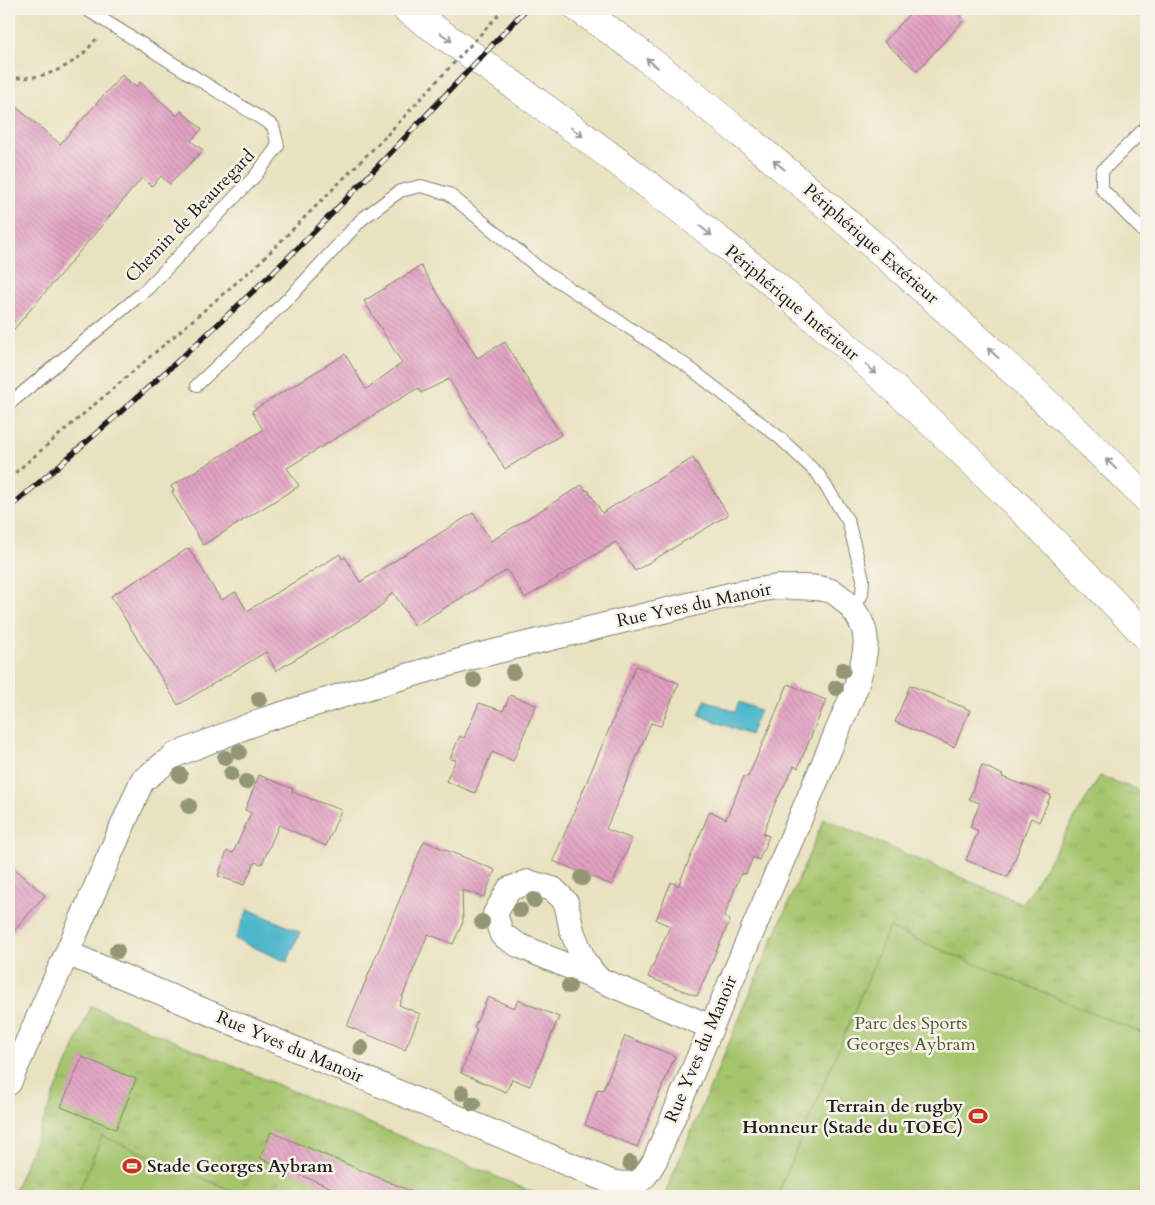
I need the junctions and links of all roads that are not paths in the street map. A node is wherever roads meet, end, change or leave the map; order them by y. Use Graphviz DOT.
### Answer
graph roads {
  1 [pos="86,9"];
  2 [pos="406,9"];
  3 [pos="579,9"];
  4 [pos="1146,127"];
  5 [pos="1146,234"];
  6 [pos="197,385"];
  7 [pos="9,404"];
  8 [pos="1146,498"];
  9 [pos="854,610"];
  10 [pos="1146,636"];
  11 [pos="67,953"];
  12 [pos="598,979"];
  13 [pos="711,1027"];
  14 [pos="9,1084"];
  15 [pos="638,1191"];
  1 -- 7 [label="lane, Chemin de Beauregard"];
  2 -- 10 [label="highway, Périphérique Intérieur, one-way"];
  8 -- 3 [label="highway, Périphérique Extérieur, one-way"];
  4 -- 5 [label="lane"];
  6 -- 9 [label="lane"];
  9 -- 11 [label="street, Rue Yves du Manoir"];
  9 -- 13 [label="street, Rue Yves du Manoir"];
  11 -- 14 [label="street"];
  11 -- 15 [label="street, Rue Yves du Manoir"];
  12 -- 12 [label="street"];
  12 -- 13 [label="street"];
  13 -- 15 [label="street, Rue Yves du Manoir"];
}
